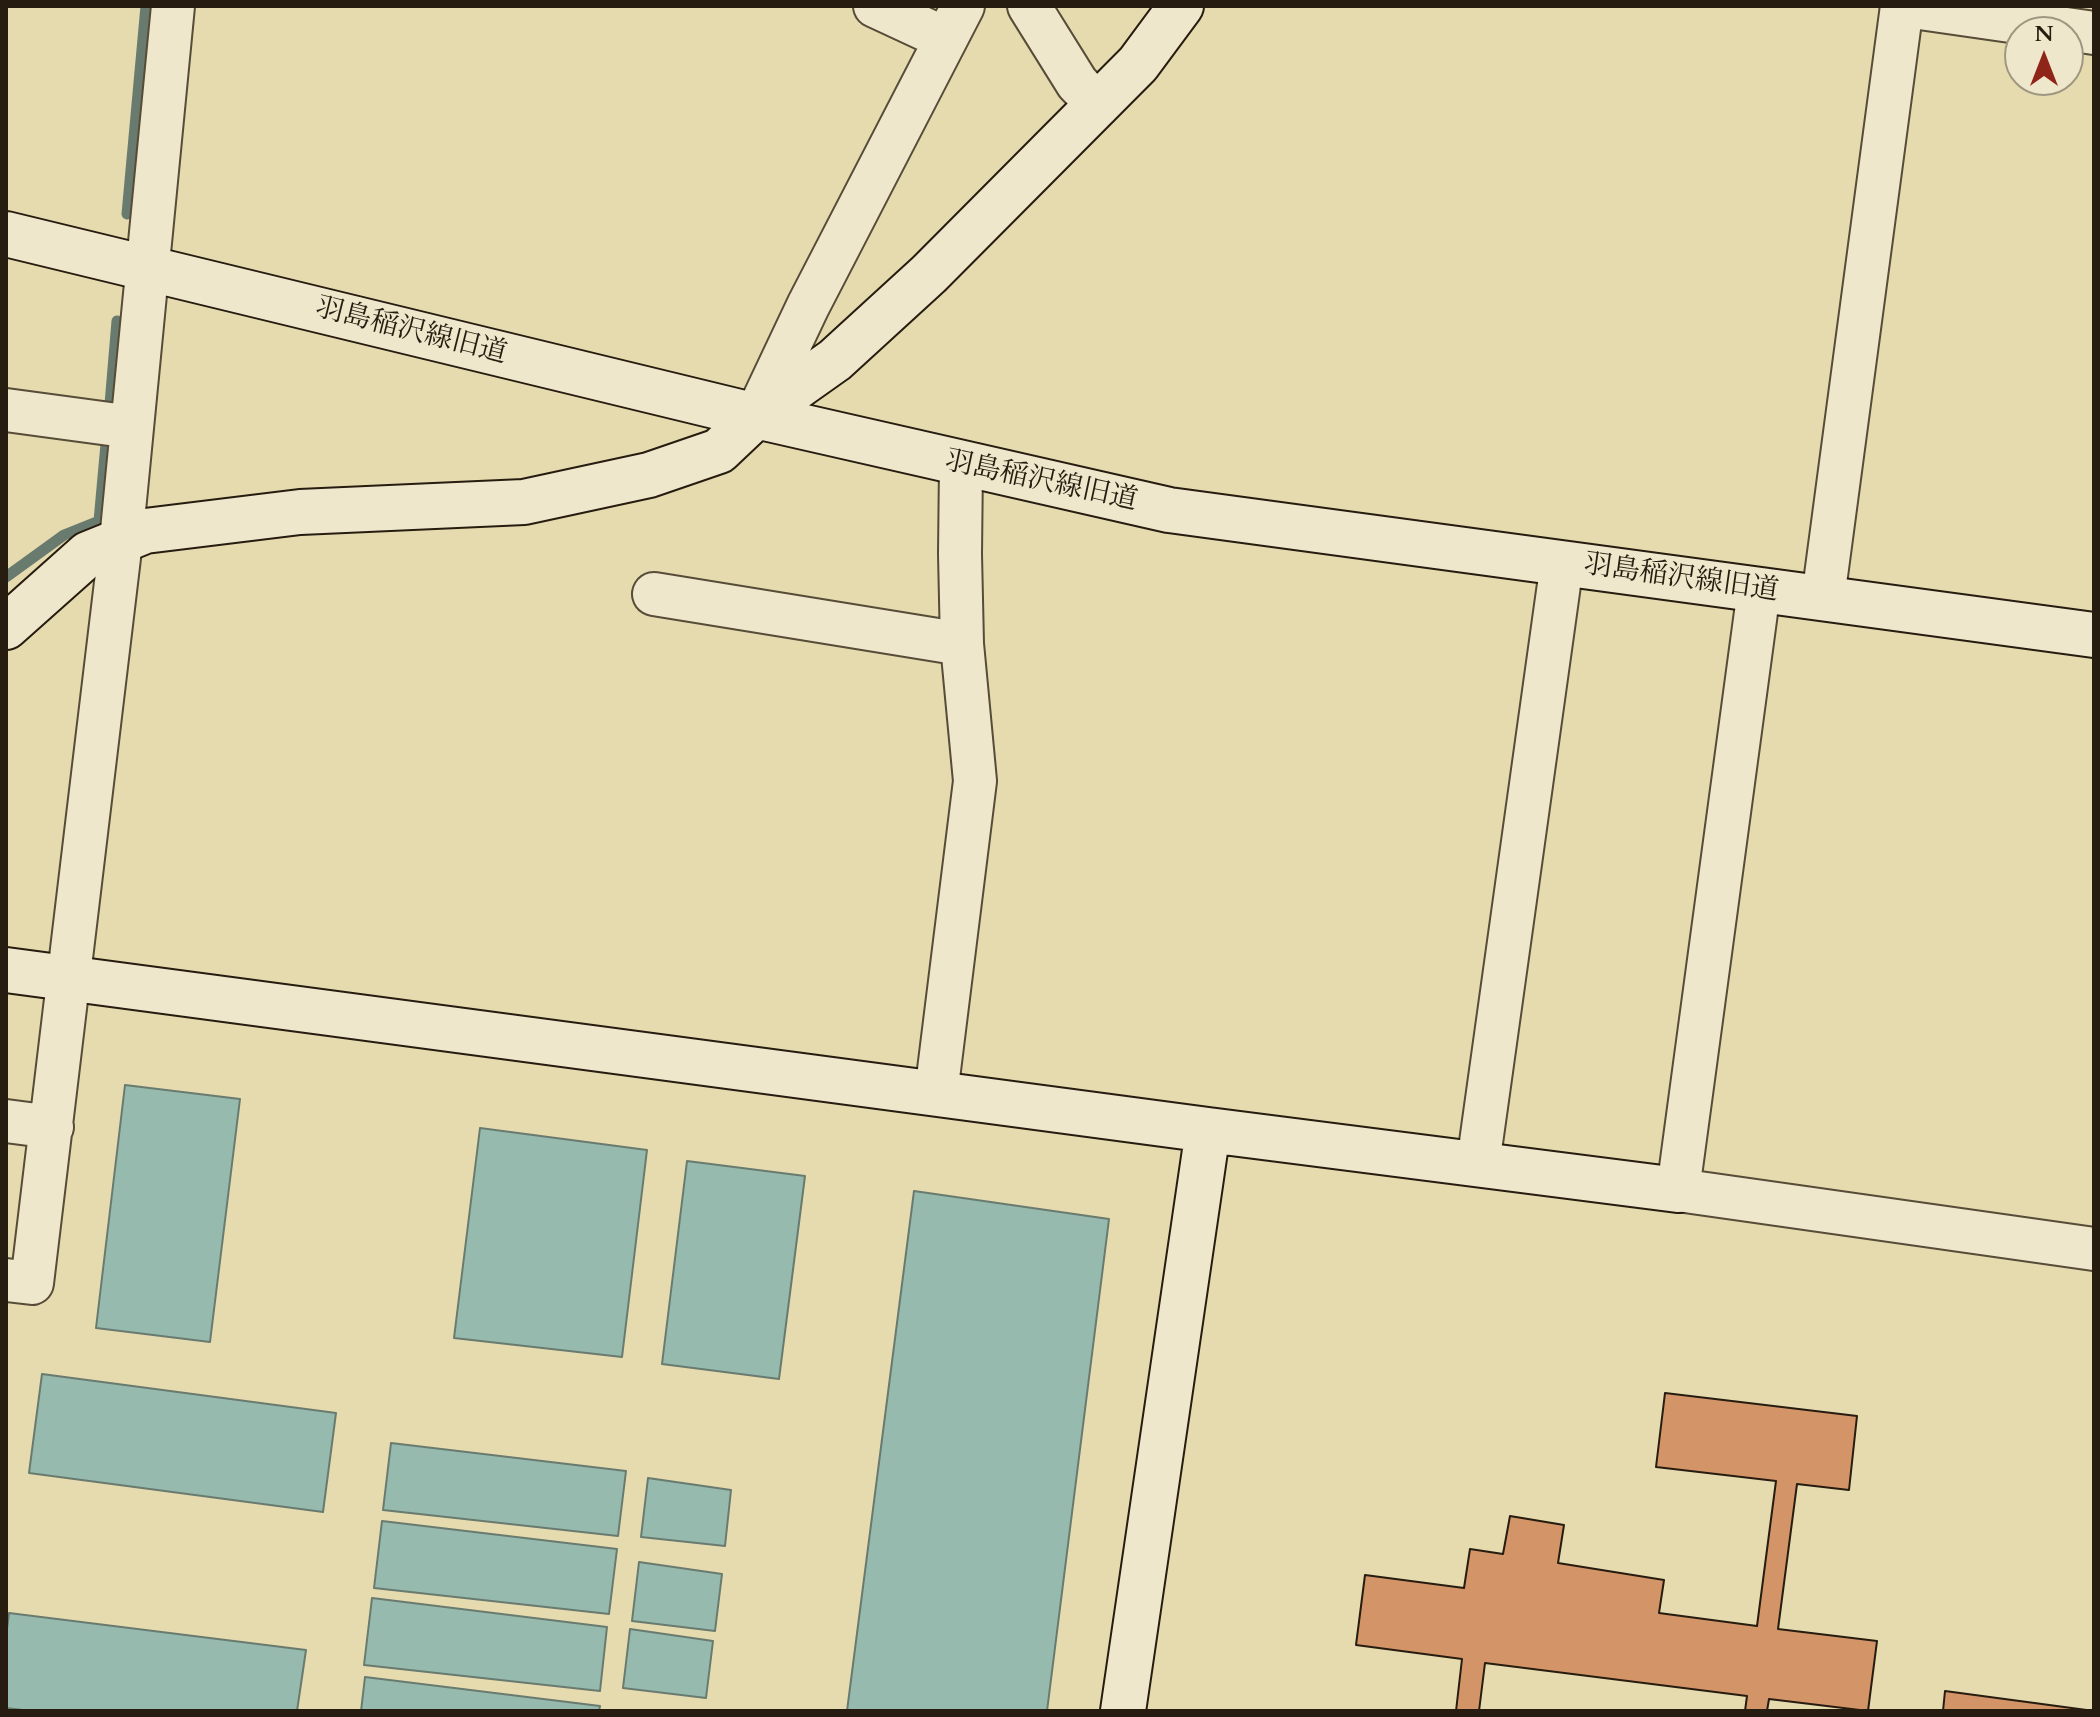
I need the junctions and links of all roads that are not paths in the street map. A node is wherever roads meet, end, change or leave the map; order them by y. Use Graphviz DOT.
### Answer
graph roads {
  1 [pos="173,6"];
  2 [pos="875,6"];
  3 [pos="1029,6"];
  4 [pos="1181,6"];
  5 [pos="1904,6"];
  6 [pos="954,22"];
  7 [pos="2094,33"];
  8 [pos="1098,105"];
  9 [pos="6,234"];
  10 [pos="148,267"];
  11 [pos="6,410"];
  12 [pos="756,416"];
  13 [pos="132,427"];
  14 [pos="961,465"];
  15 [pos="121,541"];
  16 [pos="1562,563"];
  17 [pos="1759,590"];
  18 [pos="654,594"];
  19 [pos="1823,598"];
  20 [pos="6,627"];
  21 [pos="2094,635"];
  22 [pos="962,644"];
  23 [pos="6,970"];
  24 [pos="70,979"];
  25 [pos="936,1094"];
  26 [pos="6,1121"];
  27 [pos="52,1127"];
  28 [pos="1208,1130"];
  29 [pos="1478,1164"];
  30 [pos="1678,1190"];
  31 [pos="2094,1249"];
  32 [pos="6,1280"];
  33 [pos="1123,1711"];
  1 -- 10 [label="street"];
  2 -- 6 [label="street"];
  3 -- 8 [label="street"];
  4 -- 8 [label="street"];
  5 -- 7 [label="street"];
  5 -- 19 [label="street"];
  6 -- 12 [label="street"];
  8 -- 12 [label="street"];
  9 -- 10 [label="street, 羽島稲沢線旧道"];
  10 -- 12 [label="street, 羽島稲沢線旧道"];
  10 -- 13 [label="street"];
  11 -- 13 [label="street"];
  12 -- 14 [label="street, 羽島稲沢線旧道"];
  12 -- 15 [label="street"];
  13 -- 15 [label="street"];
  14 -- 16 [label="street, 羽島稲沢線旧道"];
  14 -- 22 [label="street"];
  15 -- 20 [label="street"];
  15 -- 24 [label="street"];
  16 -- 17 [label="street, 羽島稲沢線旧道"];
  16 -- 29 [label="street"];
  17 -- 19 [label="street, 羽島稲沢線旧道"];
  17 -- 30 [label="street"];
  18 -- 22 [label="street"];
  19 -- 21 [label="street, 羽島稲沢線旧道"];
  22 -- 25 [label="street"];
  23 -- 24 [label="street"];
  24 -- 25 [label="street"];
  24 -- 27 [label="street"];
  25 -- 28 [label="street"];
  26 -- 27 [label="street"];
  27 -- 32 [label="street"];
  28 -- 29 [label="street"];
  28 -- 33 [label="street"];
  29 -- 30 [label="street"];
  30 -- 31 [label="street"];
}
